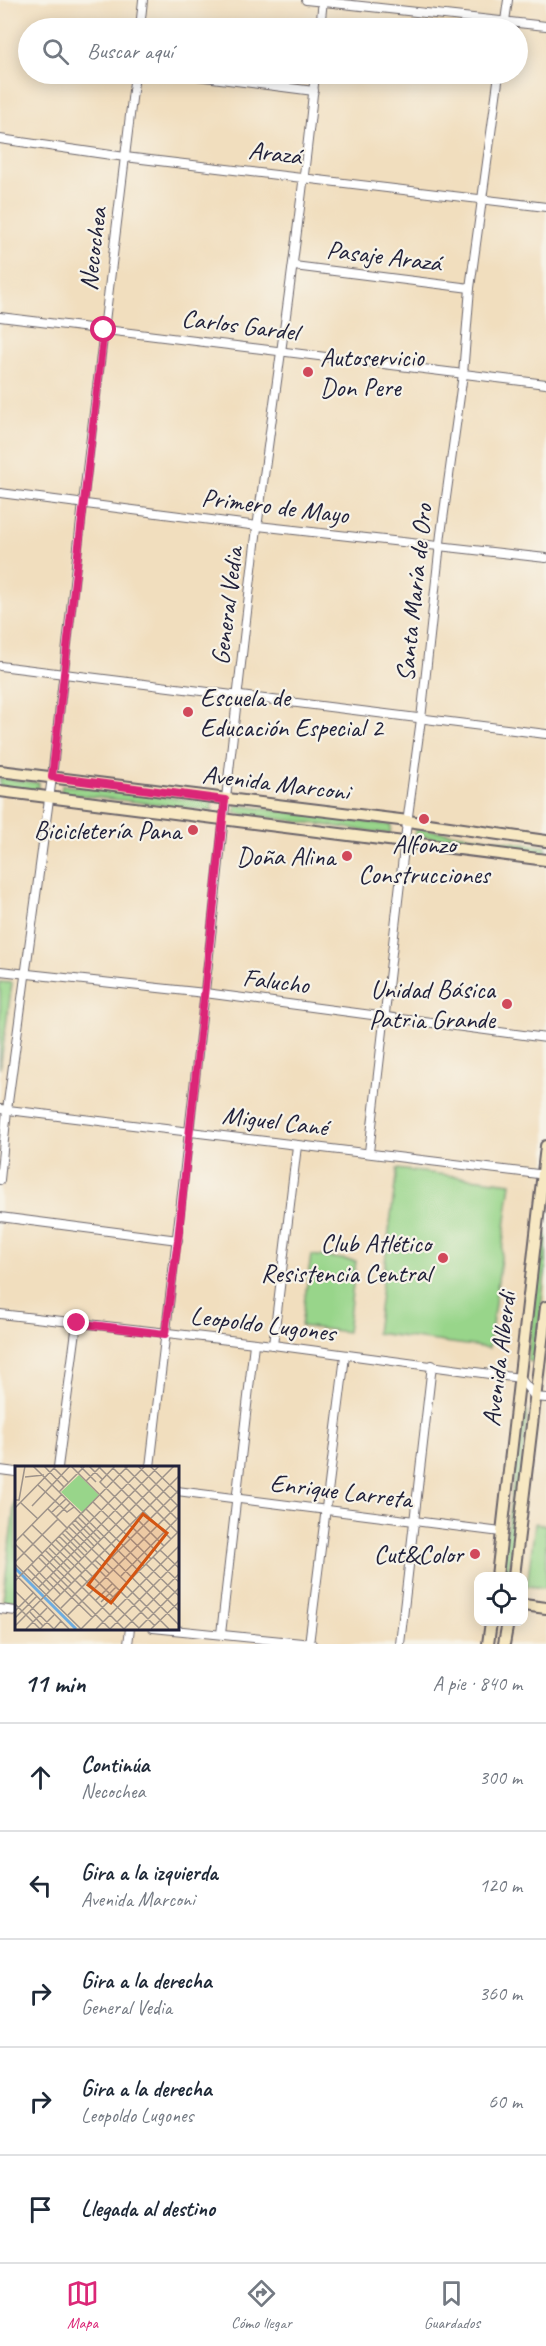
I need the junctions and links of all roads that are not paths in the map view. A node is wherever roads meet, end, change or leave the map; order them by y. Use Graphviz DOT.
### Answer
graph roads {
  1 [pos="143,0"];
  2 [pos="306,0"];
  3 [pos="508,0"];
  4 [pos="323,1"];
  5 [pos="141,18"];
  6 [pos="321,18"];
  7 [pos="452,18"];
  8 [pos="506,18"];
  9 [pos="528,26"];
  10 [pos="546,26"];
  11 [pos="134,84"];
  12 [pos="259,84"];
  13 [pos="314,84"];
  14 [pos="498,84"];
  15 [pos="314,91"];
  16 [pos="0,139"];
  17 [pos="125,156"];
  18 [pos="302,177"];
  19 [pos="483,198"];
  20 [pos="546,207"];
  21 [pos="294,266"];
  22 [pos="470,288"];
  23 [pos="0,317"];
  24 [pos="104,330"];
  25 [pos="282,351"];
  26 [pos="463,374"];
  27 [pos="546,384"];
  28 [pos="0,493"];
  29 [pos="83,503"];
  30 [pos="258,526"];
  31 [pos="440,547"];
  32 [pos="546,558"];
  33 [pos="0,666"];
  34 [pos="64,674"];
  35 [pos="237,697"];
  36 [pos="422,719"];
  37 [pos="546,734"];
  38 [pos="0,771"];
  39 [pos="52,777"];
  40 [pos="0,791"];
  41 [pos="50,797"];
  42 [pos="225,800"];
  43 [pos="223,819"];
  44 [pos="408,821"];
  45 [pos="546,841"];
  46 [pos="405,842"];
  47 [pos="546,860"];
  48 [pos="0,971"];
  49 [pos="27,974"];
  50 [pos="205,993"];
  51 [pos="385,1015"];
  52 [pos="546,1038"];
  53 [pos="4,1110"];
  54 [pos="189,1132"];
  55 [pos="297,1146"];
  56 [pos="546,1146"];
  57 [pos="369,1152"];
  58 [pos="544,1175"];
  59 [pos="0,1180"];
  60 [pos="0,1217"];
  61 [pos="542,1218"];
  62 [pos="178,1240"];
  63 [pos="546,1307"];
  64 [pos="0,1314"];
  65 [pos="77,1323"];
  66 [pos="165,1334"];
  67 [pos="254,1344"];
  68 [pos="273,1345"];
  69 [pos="345,1356"];
  70 [pos="432,1365"];
  71 [pos="520,1378"];
  72 [pos="541,1398"];
  73 [pos="58,1466"];
  74 [pos="150,1466"];
  75 [pos="0,1470"];
  76 [pos="15,1472"];
  77 [pos="178,1491"];
  78 [pos="237,1499"];
  79 [pos="324,1511"];
  80 [pos="415,1520"];
  81 [pos="501,1532"];
  82 [pos="496,1572"];
  83 [pos="515,1572"];
  84 [pos="528,1606"];
  85 [pos="546,1608"];
  86 [pos="0,1609"];
  87 [pos="15,1611"];
  88 [pos="490,1626"];
  89 [pos="507,1626"];
  90 [pos="130,1629"];
  91 [pos="164,1629"];
  92 [pos="221,1634"];
  93 [pos="128,1644"];
  94 [pos="310,1644"];
  95 [pos="400,1644"];
  96 [pos="488,1644"];
  97 [pos="504,1644"];
  1 -- 5 [label="street"];
  2 -- 4 [label="street"];
  3 -- 8 [label="street"];
  4 -- 6 [label="street"];
  4 -- 7 [label="street"];
  9 -- 10 [label="street"];
  11 -- 17 [label="street, Necochea"];
  12 -- 15 [label="street"];
  13 -- 15 [label="street, General Vedia"];
  14 -- 19 [label="street, Santa María de Oro"];
  15 -- 18 [label="street, General Vedia"];
  16 -- 17 [label="street, Arazá"];
  17 -- 18 [label="street, Arazá"];
  17 -- 24 [label="street, Necochea"];
  18 -- 19 [label="street, Arazá"];
  18 -- 21 [label="street, General Vedia"];
  19 -- 20 [label="street, Arazá"];
  19 -- 22 [label="street, Santa María de Oro"];
  21 -- 22 [label="street, Pasaje Arazá"];
  21 -- 25 [label="street, General Vedia"];
  22 -- 26 [label="street, Santa María de Oro"];
  23 -- 24 [label="street, Carlos Gardel"];
  24 -- 25 [label="street, Carlos Gardel"];
  24 -- 29 [label="street, Necochea"];
  25 -- 26 [label="street, Carlos Gardel"];
  25 -- 30 [label="street, General Vedia"];
  26 -- 27 [label="street, Carlos Gardel"];
  26 -- 31 [label="street, Santa María de Oro"];
  28 -- 29 [label="street, Primero de Mayo"];
  29 -- 30 [label="street, Primero de Mayo"];
  29 -- 34 [label="street, Necochea"];
  30 -- 31 [label="street, Primero de Mayo"];
  30 -- 35 [label="street, General Vedia"];
  31 -- 32 [label="street, Primero de Mayo"];
  31 -- 36 [label="street, Santa María de Oro"];
  33 -- 34 [label="street"];
  34 -- 35 [label="street"];
  34 -- 39 [label="street, Necochea"];
  35 -- 36 [label="street"];
  35 -- 42 [label="street, General Vedia"];
  36 -- 37 [label="street"];
  36 -- 44 [label="street, Santa María de Oro"];
  38 -- 39 [label="main road, Avenida Marconi"];
  39 -- 41 [label="street, Necochea"];
  39 -- 42 [label="main road, Avenida Marconi"];
  40 -- 41 [label="main road, Avenida Marconi"];
  41 -- 43 [label="main road, Avenida Marconi"];
  41 -- 49 [label="street, Necochea"];
  42 -- 43 [label="street, General Vedia"];
  42 -- 44 [label="main road, Avenida Marconi"];
  43 -- 46 [label="main road, Avenida Marconi"];
  43 -- 50 [label="street, General Vedia"];
  44 -- 45 [label="main road, Avenida Marconi"];
  44 -- 46 [label="street, Santa María de Oro"];
  46 -- 47 [label="main road, Avenida Marconi"];
  46 -- 51 [label="street, Santa María de Oro"];
  48 -- 49 [label="street, Falucho"];
  49 -- 50 [label="street, Falucho"];
  49 -- 53 [label="street, Necochea"];
  50 -- 51 [label="street, Falucho"];
  50 -- 54 [label="street, General Vedia"];
  51 -- 52 [label="street, Falucho"];
  51 -- 57 [label="street, Santa María de Oro"];
  53 -- 54 [label="street, Miguel Cané"];
  53 -- 59 [label="street, Necochea"];
  54 -- 55 [label="street, Miguel Cané"];
  54 -- 62 [label="street, General Vedia"];
  55 -- 57 [label="street, Miguel Cané"];
  55 -- 68 [label="street"];
  56 -- 58 [label="main road, Avenida Alberdi"];
  57 -- 58 [label="street, Miguel Cané"];
  58 -- 61 [label="main road, Avenida Alberdi"];
  60 -- 62 [label="street"];
  61 -- 71 [label="main road, Avenida Alberdi"];
  62 -- 66 [label="street, General Vedia"];
  63 -- 72 [label="main road, Avenida Alberdi"];
  64 -- 65 [label="street, Leopoldo Lugones"];
  65 -- 66 [label="street, Leopoldo Lugones"];
  65 -- 73 [label="street"];
  66 -- 67 [label="street, Leopoldo Lugones"];
  66 -- 74 [label="street, General Vedia"];
  67 -- 68 [label="street, Leopoldo Lugones"];
  67 -- 78 [label="street"];
  68 -- 69 [label="street, Leopoldo Lugones"];
  69 -- 70 [label="street, Leopoldo Lugones"];
  69 -- 79 [label="street"];
  70 -- 71 [label="street, Leopoldo Lugones"];
  70 -- 80 [label="street"];
  71 -- 72 [label="street"];
  71 -- 81 [label="main road, Avenida Alberdi"];
  72 -- 83 [label="main road, Avenida Alberdi"];
  75 -- 76 [label="street"];
  77 -- 78 [label="street, Enrique Larreta"];
  78 -- 79 [label="street, Enrique Larreta"];
  78 -- 92 [label="street"];
  79 -- 80 [label="street, Enrique Larreta"];
  79 -- 94 [label="street"];
  80 -- 81 [label="street, Enrique Larreta"];
  80 -- 95 [label="street"];
  81 -- 82 [label="main road, Avenida Alberdi"];
  84 -- 85 [label="main road"];
  86 -- 87 [label="street"];
  88 -- 96 [label="main road"];
  89 -- 97 [label="main road"];
  90 -- 93 [label="street"];
  91 -- 92 [label="street"];
  92 -- 94 [label="street"];
}
